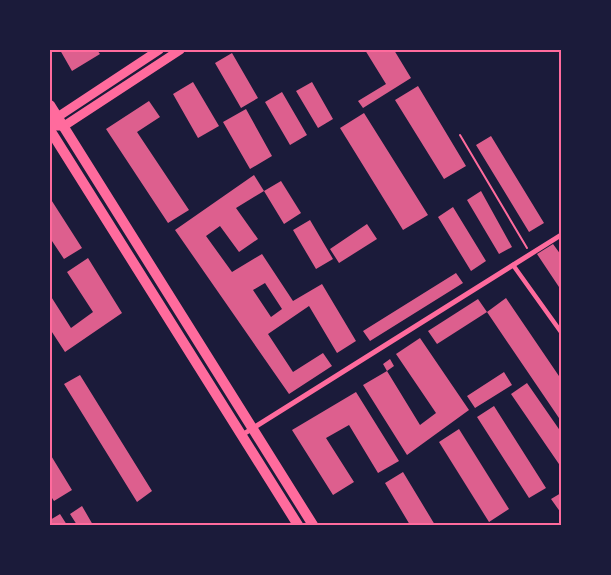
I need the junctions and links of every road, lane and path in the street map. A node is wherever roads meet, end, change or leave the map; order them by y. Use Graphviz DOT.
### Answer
graph roads {
  1 [pos="159,50"];
  2 [pos="180,50"];
  3 [pos="50,105"];
  4 [pos="52,122"];
  5 [pos="64,126"];
  6 [pos="50,130"];
  7 [pos="460,136"];
  8 [pos="561,235"];
  9 [pos="530,254"];
  10 [pos="513,265"];
  11 [pos="561,332"];
  12 [pos="252,429"];
  13 [pos="241,435"];
  14 [pos="298,525"];
  15 [pos="313,525"];
  1 -- 4 [label="street"];
  2 -- 5 [label="street"];
  3 -- 4 [label="main road"];
  4 -- 5 [label="main road"];
  5 -- 12 [label="main road"];
  6 -- 13 [label="main road"];
  7 -- 9 [label="path"];
  8 -- 9 [label="street"];
  9 -- 10 [label="street"];
  10 -- 11 [label="street"];
  10 -- 12 [label="street"];
  12 -- 13 [label="street"];
  12 -- 15 [label="main road"];
  13 -- 14 [label="main road"];
}
